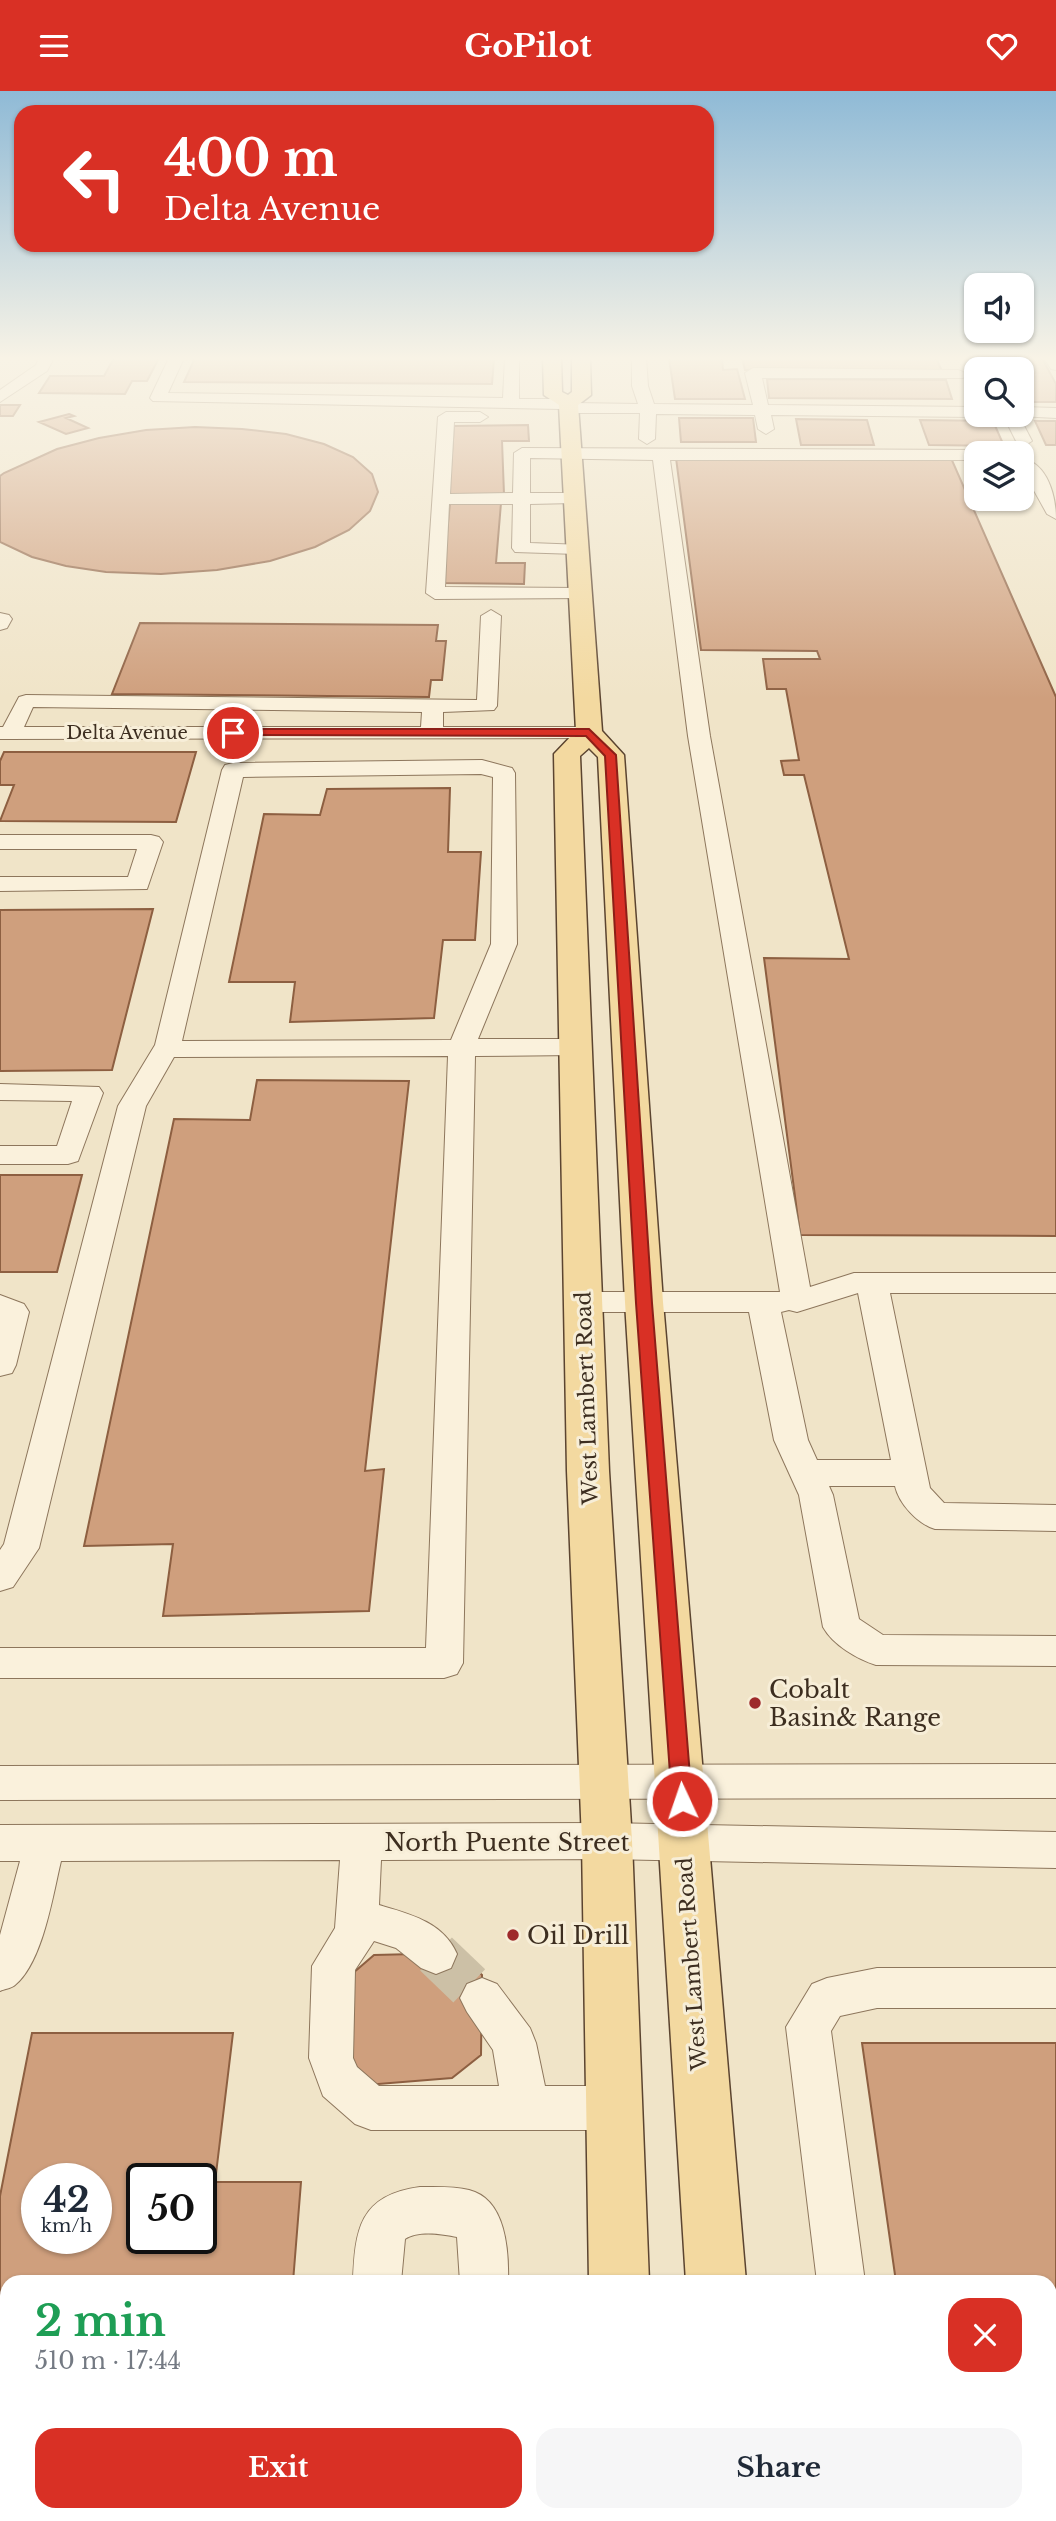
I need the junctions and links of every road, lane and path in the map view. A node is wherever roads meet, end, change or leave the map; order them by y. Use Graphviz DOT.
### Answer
graph roads {
  1 [pos="443,471"];
  2 [pos="522,471"];
  3 [pos="572,471"];
  4 [pos="658,471"];
  5 [pos="1034,473"];
  6 [pos="1036,477"];
  7 [pos="1056,477"];
  8 [pos="523,498"];
  9 [pos="574,498"];
  10 [pos="441,499"];
  11 [pos="1056,515"];
  12 [pos="578,549"];
  13 [pos="580,594"];
  14 [pos="491,616"];
  15 [pos="433,706"];
  16 [pos="6,733"];
  17 [pos="261,733"];
  18 [pos="431,733"];
  19 [pos="589,733"];
  20 [pos="255,769"];
  21 [pos="0,842"];
  22 [pos="0,884"];
  23 [pos="576,1047"];
  24 [pos="461,1048"];
  25 [pos="166,1049"];
  26 [pos="0,1093"];
  27 [pos="0,1155"];
  28 [pos="872,1283"];
  29 [pos="1056,1283"];
  30 [pos="583,1302"];
  31 [pos="780,1302"];
  32 [pos="644,1303"];
  33 [pos="0,1307"];
  34 [pos="0,1365"];
  35 [pos="806,1473"];
  36 [pos="911,1473"];
  37 [pos="1056,1518"];
  38 [pos="0,1577"];
  39 [pos="1056,1651"];
  40 [pos="0,1663"];
  41 [pos="604,1780"];
  42 [pos="681,1781"];
  43 [pos="1056,1781"];
  44 [pos="0,1783"];
  45 [pos="607,1841"];
  46 [pos="362,1842"];
  47 [pos="0,1843"];
  48 [pos="45,1843"];
  49 [pos="684,1843"];
  50 [pos="1056,1850"];
  51 [pos="357,1917"];
  52 [pos="436,1954"];
  53 [pos="0,1971"];
  54 [pos="1056,1988"];
  55 [pos="482,1998"];
  56 [pos="526,2108"];
  57 [pos="614,2108"];
  58 [pos="378,2275"];
  59 [pos="484,2275"];
  60 [pos="619,2275"];
  61 [pos="715,2275"];
  62 [pos="840,2275"];
  1 -- 10 [label="street"];
  2 -- 8 [label="street"];
  3 -- 9 [label="main road"];
  4 -- 31 [label="street"];
  5 -- 6 [label="street"];
  6 -- 7 [label="street"];
  6 -- 11 [label="street"];
  8 -- 9 [label="street"];
  8 -- 10 [label="street"];
  8 -- 12 [label="street"];
  9 -- 12 [label="main road"];
  10 -- 13 [label="street"];
  12 -- 13 [label="main road"];
  13 -- 19 [label="main road"];
  14 -- 15 [label="street"];
  15 -- 16 [label="street"];
  15 -- 18 [label="street"];
  16 -- 17 [label="street, Delta Avenue"];
  17 -- 18 [label="street, Delta Avenue"];
  17 -- 20 [label="street"];
  18 -- 19 [label="street, Delta Avenue"];
  19 -- 23 [label="main road, West Lambert Road"];
  19 -- 32 [label="main road, West Lambert Road"];
  20 -- 24 [label="street"];
  20 -- 25 [label="street"];
  21 -- 22 [label="street"];
  23 -- 24 [label="street"];
  23 -- 30 [label="main road, West Lambert Road"];
  24 -- 25 [label="street"];
  24 -- 40 [label="street"];
  25 -- 38 [label="street"];
  26 -- 27 [label="street"];
  28 -- 29 [label="street"];
  28 -- 31 [label="street"];
  28 -- 36 [label="street"];
  30 -- 32 [label="street"];
  30 -- 41 [label="main road, West Lambert Road"];
  31 -- 32 [label="street"];
  31 -- 35 [label="street"];
  32 -- 42 [label="main road, West Lambert Road"];
  33 -- 34 [label="street"];
  35 -- 36 [label="street"];
  35 -- 39 [label="street"];
  36 -- 37 [label="street"];
  41 -- 42 [label="street"];
  41 -- 44 [label="street"];
  41 -- 45 [label="main road, West Lambert Road"];
  42 -- 43 [label="street"];
  42 -- 49 [label="main road, West Lambert Road"];
  45 -- 46 [label="street, North Puente Street"];
  45 -- 49 [label="street, North Puente Street"];
  45 -- 57 [label="main road, West Lambert Road"];
  46 -- 48 [label="street, North Puente Street"];
  46 -- 51 [label="street"];
  47 -- 48 [label="street, North Puente Street"];
  48 -- 53 [label="street"];
  49 -- 50 [label="street, North Puente Street"];
  49 -- 61 [label="main road, West Lambert Road"];
  51 -- 52 [label="street"];
  51 -- 56 [label="street"];
  54 -- 62 [label="street"];
  55 -- 56 [label="street"];
  56 -- 57 [label="street"];
  57 -- 60 [label="main road, West Lambert Road"];
  58 -- 59 [label="street"];
}
